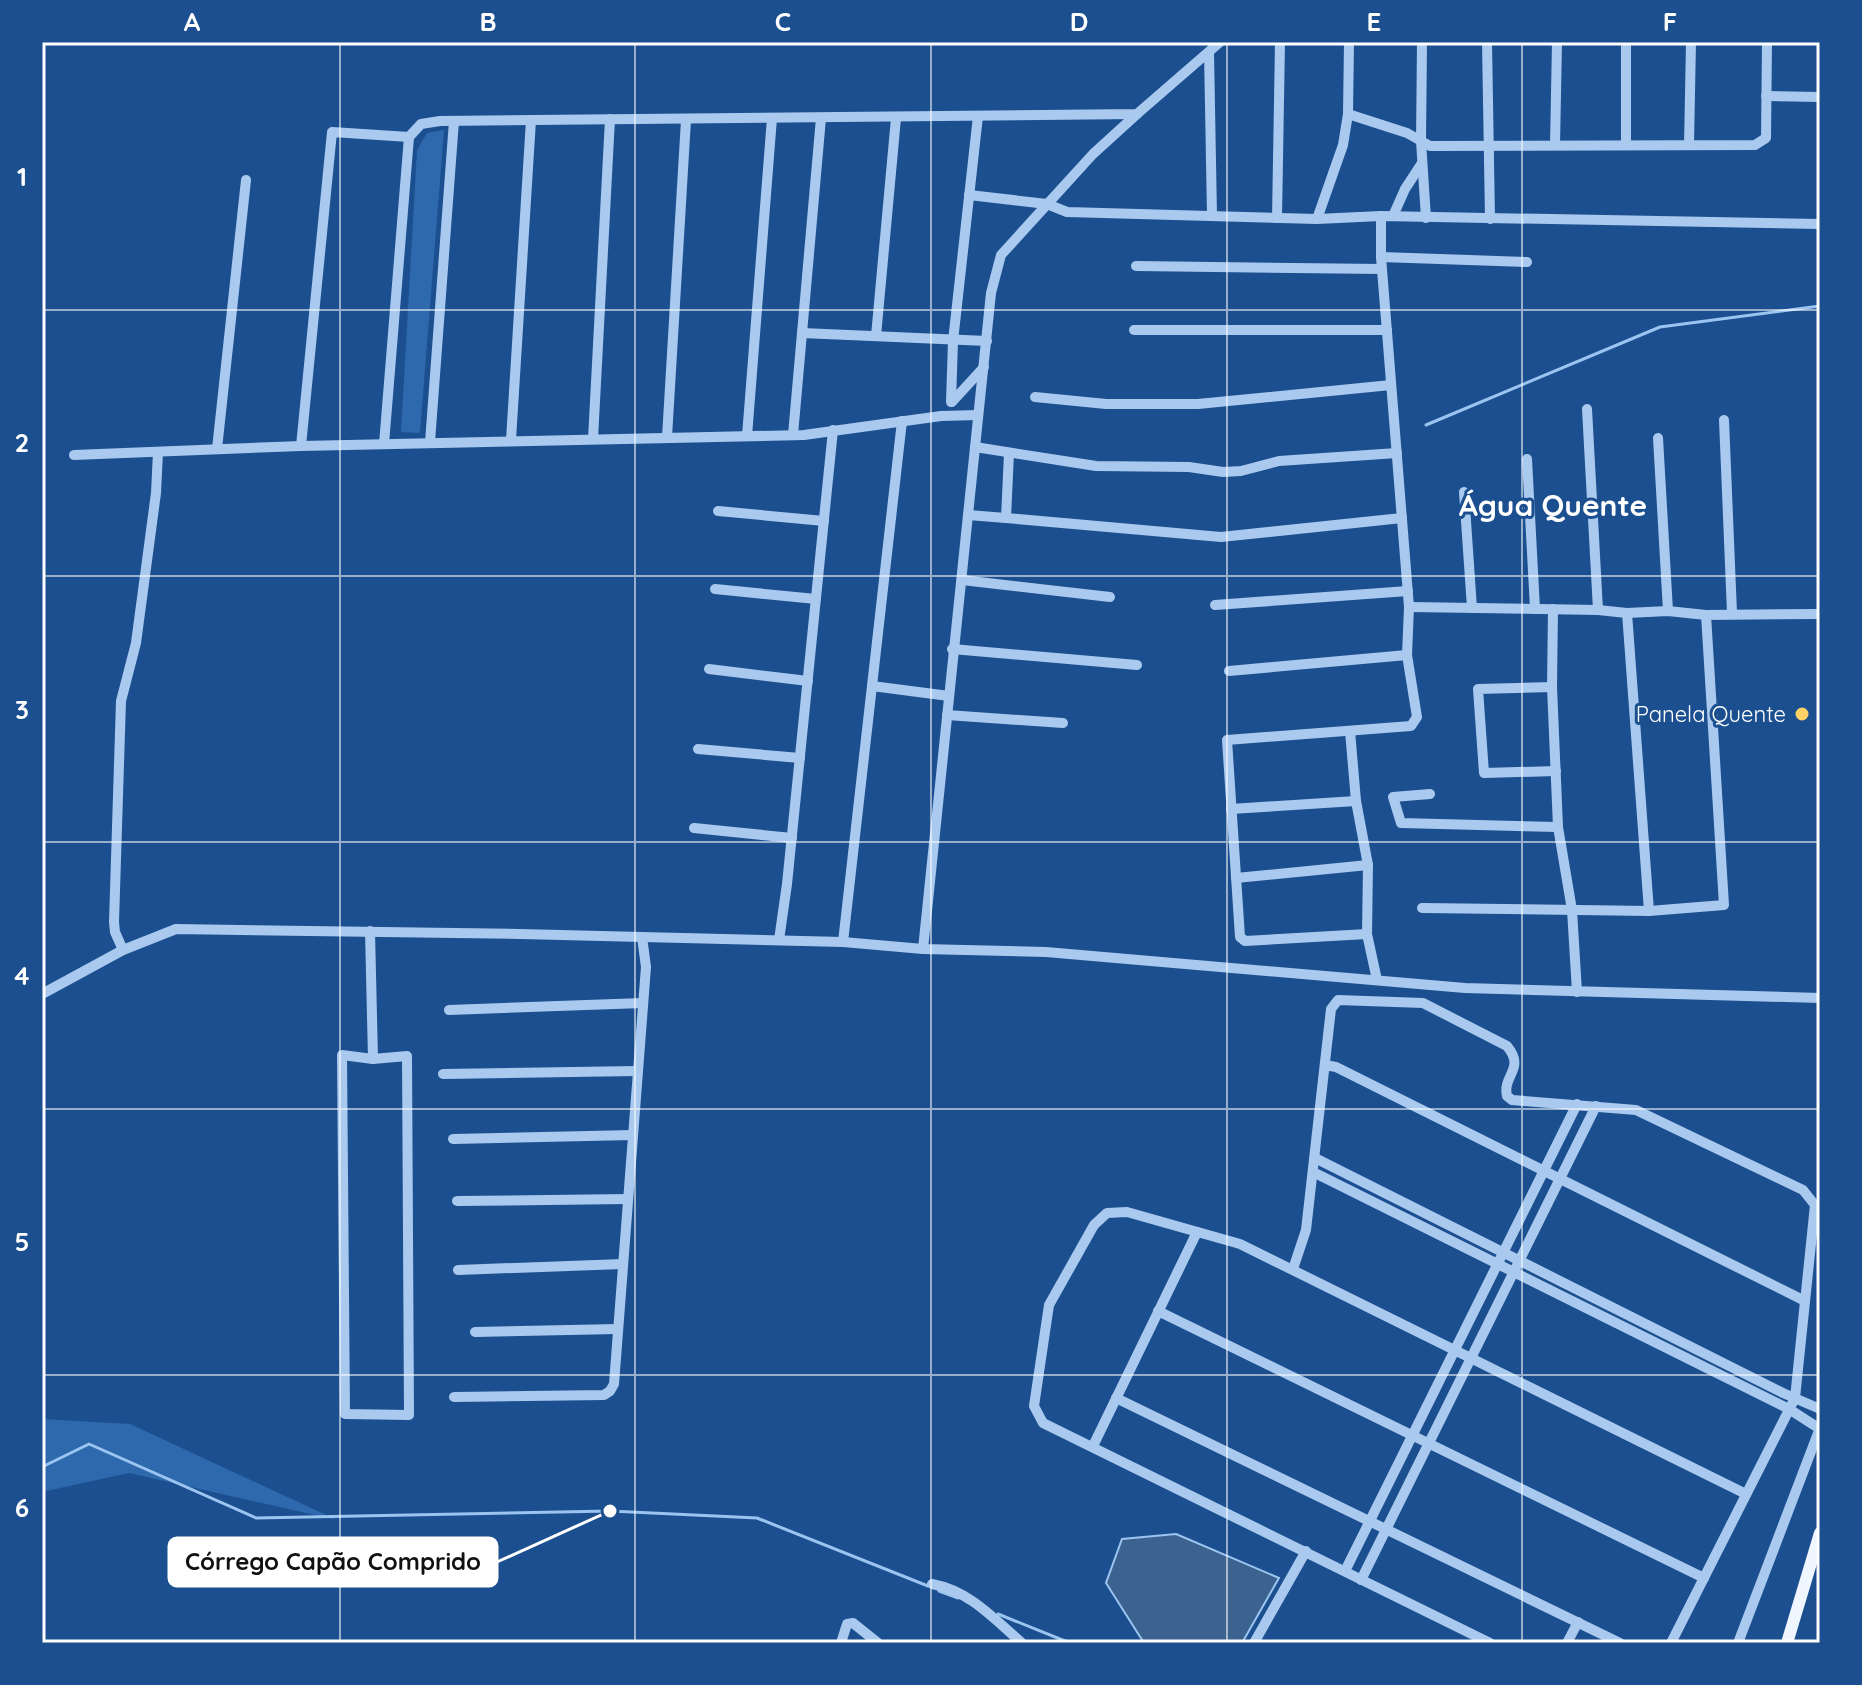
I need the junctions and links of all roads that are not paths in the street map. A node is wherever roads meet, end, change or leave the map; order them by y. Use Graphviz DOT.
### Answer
graph roads {
  1 [pos="1220,42"];
  2 [pos="1280,42"];
  3 [pos="1349,42"];
  4 [pos="1422,42"];
  5 [pos="1487,42"];
  6 [pos="1557,42"];
  7 [pos="1626,42"];
  8 [pos="1691,42"];
  9 [pos="1767,42"];
  10 [pos="1209,52"];
  11 [pos="1766,96"];
  12 [pos="1820,97"];
  13 [pos="1137,114"];
  14 [pos="1348,114"];
  15 [pos="978,116"];
  16 [pos="772,118"];
  17 [pos="821,118"];
  18 [pos="896,118"];
  19 [pos="610,119"];
  20 [pos="531,120"];
  21 [pos="686,120"];
  22 [pos="454,121"];
  23 [pos="409,137"];
  24 [pos="1421,141"];
  25 [pos="1555,145"];
  26 [pos="1626,145"];
  27 [pos="1689,145"];
  28 [pos="1489,146"];
  29 [pos="1422,163"];
  30 [pos="246,180"];
  31 [pos="969,195"];
  32 [pos="1047,204"];
  33 [pos="1212,216"];
  34 [pos="1387,216"];
  35 [pos="1277,218"];
  36 [pos="1426,218"];
  37 [pos="1317,219"];
  38 [pos="1490,219"];
  39 [pos="1820,224"];
  40 [pos="1527,262"];
  41 [pos="1382,263"];
  42 [pos="1136,266"];
  43 [pos="1134,330"];
  44 [pos="1387,330"];
  45 [pos="802,333"];
  46 [pos="876,336"];
  47 [pos="953,341"];
  48 [pos="987,341"];
  49 [pos="984,367"];
  50 [pos="1391,385"];
  51 [pos="1035,397"];
  52 [pos="951,402"];
  53 [pos="1587,409"];
  54 [pos="978,415"];
  55 [pos="941,416"];
  56 [pos="1724,420"];
  57 [pos="902,421"];
  58 [pos="833,430"];
  59 [pos="793,435"];
  60 [pos="747,436"];
  61 [pos="667,437"];
  62 [pos="1658,438"];
  63 [pos="593,439"];
  64 [pos="511,440"];
  65 [pos="430,442"];
  66 [pos="384,444"];
  67 [pos="301,446"];
  68 [pos="975,447"];
  69 [pos="217,449"];
  70 [pos="158,452"];
  71 [pos="1009,453"];
  72 [pos="1397,453"];
  73 [pos="74,455"];
  74 [pos="1527,459"];
  75 [pos="1464,492"];
  76 [pos="718,511"];
  77 [pos="968,515"];
  78 [pos="1006,518"];
  79 [pos="1402,518"];
  80 [pos="824,521"];
  81 [pos="962,580"];
  82 [pos="715,589"];
  83 [pos="1408,591"];
  84 [pos="1110,597"];
  85 [pos="816,599"];
  86 [pos="1215,605"];
  87 [pos="1409,607"];
  88 [pos="1472,608"];
  89 [pos="1535,609"];
  90 [pos="1553,609"];
  91 [pos="1598,610"];
  92 [pos="1668,611"];
  93 [pos="1627,613"];
  94 [pos="1732,613"];
  95 [pos="1820,614"];
  96 [pos="1706,615"];
  97 [pos="952,649"];
  98 [pos="1407,655"];
  99 [pos="1137,665"];
  100 [pos="709,669"];
  101 [pos="1229,671"];
  102 [pos="808,681"];
  103 [pos="872,686"];
  104 [pos="1552,687"];
  105 [pos="949,696"];
  106 [pos="947,715"];
  107 [pos="1063,723"];
  108 [pos="1350,731"];
  109 [pos="698,749"];
  110 [pos="800,758"];
  111 [pos="1556,771"];
  112 [pos="1430,794"];
  113 [pos="1356,801"];
  114 [pos="1231,809"];
  115 [pos="1558,827"];
  116 [pos="694,828"];
  117 [pos="792,838"];
  118 [pos="1368,865"];
  119 [pos="1236,878"];
  120 [pos="1422,908"];
  121 [pos="1572,910"];
  122 [pos="1649,911"];
  123 [pos="370,931"];
  124 [pos="1367,934"];
  125 [pos="642,937"];
  126 [pos="779,940"];
  127 [pos="843,942"];
  128 [pos="923,949"];
  129 [pos="123,950"];
  130 [pos="1377,980"];
  131 [pos="1577,992"];
  132 [pos="42,994"];
  133 [pos="1820,998"];
  134 [pos="643,1003"];
  135 [pos="449,1010"];
  136 [pos="373,1059"];
  137 [pos="1325,1065"];
  138 [pos="637,1071"];
  139 [pos="443,1074"];
  140 [pos="1577,1104"];
  141 [pos="1596,1106"];
  142 [pos="633,1135"];
  143 [pos="453,1139"];
  144 [pos="1315,1158"];
  145 [pos="1544,1170"];
  146 [pos="1313,1172"];
  147 [pos="1561,1178"];
  148 [pos="628,1199"];
  149 [pos="457,1201"];
  150 [pos="1197,1232"];
  151 [pos="1503,1253"];
  152 [pos="1520,1262"];
  153 [pos="623,1264"];
  154 [pos="1499,1265"];
  155 [pos="1293,1269"];
  156 [pos="458,1270"];
  157 [pos="1515,1273"];
  158 [pos="1805,1301"];
  159 [pos="1158,1311"];
  160 [pos="618,1329"];
  161 [pos="475,1332"];
  162 [pos="1456,1350"];
  163 [pos="1472,1358"];
  164 [pos="454,1397"];
  165 [pos="1116,1398"];
  166 [pos="1795,1398"];
  167 [pos="1789,1409"];
  168 [pos="1820,1409"];
  169 [pos="1820,1429"];
  170 [pos="1414,1435"];
  171 [pos="1430,1442"];
  172 [pos="1093,1446"];
  173 [pos="1746,1494"];
  174 [pos="1370,1522"];
  175 [pos="1386,1530"];
  176 [pos="1820,1533"];
  177 [pos="1306,1551"];
  178 [pos="1345,1571"];
  179 [pos="1704,1578"];
  180 [pos="1361,1580"];
  181 [pos="932,1584"];
  182 [pos="1578,1622"];
  183 [pos="841,1643"];
  184 [pos="878,1643"];
  185 [pos="1022,1643"];
  186 [pos="1254,1643"];
  187 [pos="1490,1643"];
  188 [pos="1567,1643"];
  189 [pos="1620,1643"];
  190 [pos="1671,1643"];
  191 [pos="1738,1643"];
  192 [pos="1787,1643"];
  1 -- 10 [label="street"];
  2 -- 35 [label="street"];
  3 -- 14 [label="street"];
  4 -- 24 [label="street"];
  5 -- 28 [label="street"];
  6 -- 25 [label="street"];
  7 -- 26 [label="street"];
  8 -- 27 [label="street"];
  9 -- 11 [label="street"];
  10 -- 13 [label="street"];
  10 -- 33 [label="street"];
  11 -- 12 [label="street"];
  11 -- 27 [label="street"];
  13 -- 15 [label="street"];
  13 -- 32 [label="street"];
  14 -- 24 [label="street"];
  14 -- 37 [label="street"];
  15 -- 18 [label="street"];
  15 -- 31 [label="street"];
  16 -- 17 [label="street"];
  16 -- 21 [label="street"];
  16 -- 60 [label="street"];
  17 -- 18 [label="street"];
  17 -- 45 [label="street"];
  18 -- 46 [label="street"];
  19 -- 20 [label="street"];
  19 -- 21 [label="street"];
  19 -- 63 [label="street"];
  20 -- 22 [label="street"];
  20 -- 64 [label="street"];
  21 -- 61 [label="street"];
  22 -- 23 [label="street"];
  22 -- 65 [label="street"];
  23 -- 66 [label="street"];
  23 -- 67 [label="street"];
  24 -- 28 [label="street"];
  24 -- 29 [label="street"];
  25 -- 26 [label="street"];
  25 -- 28 [label="street"];
  26 -- 27 [label="street"];
  28 -- 38 [label="street"];
  29 -- 34 [label="street"];
  29 -- 36 [label="street"];
  30 -- 69 [label="street"];
  31 -- 32 [label="street"];
  31 -- 47 [label="street"];
  32 -- 33 [label="street"];
  32 -- 48 [label="street"];
  33 -- 35 [label="street"];
  34 -- 36 [label="street"];
  34 -- 37 [label="street"];
  34 -- 41 [label="street"];
  35 -- 37 [label="street"];
  36 -- 38 [label="street"];
  38 -- 39 [label="street"];
  40 -- 41 [label="street"];
  41 -- 42 [label="street"];
  41 -- 44 [label="street"];
  43 -- 44 [label="street"];
  44 -- 50 [label="street"];
  45 -- 46 [label="street"];
  45 -- 59 [label="street"];
  46 -- 47 [label="street"];
  47 -- 48 [label="street"];
  47 -- 52 [label="street"];
  48 -- 49 [label="street"];
  49 -- 52 [label="street"];
  49 -- 54 [label="street"];
  50 -- 51 [label="street"];
  50 -- 72 [label="street"];
  52 -- 55 [label="street"];
  53 -- 91 [label="street"];
  54 -- 55 [label="street"];
  54 -- 68 [label="street"];
  55 -- 57 [label="street"];
  56 -- 94 [label="street"];
  57 -- 58 [label="street"];
  57 -- 103 [label="street"];
  58 -- 59 [label="street"];
  58 -- 80 [label="street"];
  59 -- 60 [label="street"];
  60 -- 61 [label="street"];
  61 -- 63 [label="street"];
  62 -- 92 [label="street"];
  63 -- 64 [label="street"];
  64 -- 65 [label="street"];
  65 -- 66 [label="street"];
  66 -- 67 [label="street"];
  67 -- 69 [label="street"];
  68 -- 71 [label="street"];
  68 -- 77 [label="street"];
  69 -- 70 [label="street"];
  70 -- 73 [label="street"];
  70 -- 129 [label="street"];
  71 -- 72 [label="street"];
  71 -- 78 [label="street"];
  72 -- 79 [label="street"];
  74 -- 89 [label="street"];
  75 -- 88 [label="street"];
  76 -- 80 [label="street"];
  77 -- 78 [label="street"];
  77 -- 81 [label="street"];
  78 -- 79 [label="street"];
  79 -- 83 [label="street"];
  80 -- 85 [label="street"];
  81 -- 84 [label="street"];
  81 -- 97 [label="street"];
  82 -- 85 [label="street"];
  83 -- 86 [label="street"];
  83 -- 87 [label="street"];
  85 -- 102 [label="street"];
  87 -- 88 [label="street"];
  87 -- 98 [label="street"];
  88 -- 89 [label="street"];
  89 -- 90 [label="street"];
  90 -- 91 [label="street"];
  90 -- 104 [label="street"];
  91 -- 93 [label="street"];
  92 -- 93 [label="street"];
  92 -- 96 [label="street"];
  93 -- 122 [label="street"];
  94 -- 95 [label="street"];
  94 -- 96 [label="street"];
  96 -- 122 [label="street"];
  97 -- 99 [label="street"];
  97 -- 105 [label="street"];
  98 -- 101 [label="street"];
  98 -- 108 [label="street"];
  100 -- 102 [label="street"];
  102 -- 110 [label="street"];
  103 -- 105 [label="street"];
  103 -- 127 [label="street"];
  104 -- 111 [label="street"];
  104 -- 111 [label="street"];
  105 -- 106 [label="street"];
  106 -- 107 [label="street"];
  106 -- 128 [label="street"];
  108 -- 113 [label="street"];
  108 -- 114 [label="street"];
  109 -- 110 [label="street"];
  110 -- 117 [label="street"];
  111 -- 115 [label="street"];
  112 -- 115 [label="street"];
  113 -- 114 [label="street"];
  113 -- 118 [label="street"];
  114 -- 119 [label="street"];
  115 -- 121 [label="street"];
  116 -- 117 [label="street"];
  117 -- 126 [label="street"];
  118 -- 119 [label="street"];
  118 -- 124 [label="street"];
  119 -- 124 [label="street"];
  120 -- 121 [label="street"];
  121 -- 122 [label="street"];
  121 -- 131 [label="street"];
  123 -- 125 [label="street"];
  123 -- 129 [label="street"];
  123 -- 136 [label="street"];
  124 -- 130 [label="street"];
  125 -- 126 [label="street"];
  125 -- 134 [label="street"];
  126 -- 127 [label="street"];
  127 -- 128 [label="street"];
  128 -- 130 [label="street"];
  129 -- 132 [label="street"];
  130 -- 131 [label="street"];
  131 -- 133 [label="street"];
  134 -- 135 [label="street"];
  134 -- 138 [label="street"];
  136 -- 136 [label="street"];
  137 -- 140 [label="street"];
  137 -- 144 [label="street"];
  137 -- 145 [label="street"];
  138 -- 139 [label="street"];
  138 -- 142 [label="street"];
  140 -- 141 [label="street"];
  140 -- 145 [label="street"];
  141 -- 147 [label="street"];
  141 -- 158 [label="street"];
  142 -- 143 [label="street"];
  142 -- 148 [label="street"];
  144 -- 146 [label="street"];
  144 -- 151 [label="street"];
  145 -- 147 [label="street"];
  145 -- 151 [label="street"];
  146 -- 154 [label="street"];
  146 -- 155 [label="street"];
  147 -- 152 [label="street"];
  147 -- 158 [label="street"];
  148 -- 149 [label="street"];
  148 -- 153 [label="street"];
  150 -- 155 [label="street"];
  150 -- 159 [label="street"];
  150 -- 172 [label="street"];
  151 -- 152 [label="street"];
  151 -- 154 [label="street"];
  152 -- 157 [label="street"];
  152 -- 166 [label="street"];
  153 -- 156 [label="street"];
  153 -- 160 [label="street"];
  154 -- 157 [label="street"];
  154 -- 162 [label="street"];
  155 -- 162 [label="street"];
  157 -- 163 [label="street"];
  157 -- 167 [label="street"];
  158 -- 166 [label="street"];
  159 -- 165 [label="street"];
  159 -- 170 [label="street"];
  160 -- 161 [label="street"];
  160 -- 164 [label="street"];
  162 -- 163 [label="street"];
  162 -- 170 [label="street"];
  163 -- 171 [label="street"];
  163 -- 173 [label="street"];
  165 -- 172 [label="street"];
  165 -- 174 [label="street"];
  166 -- 167 [label="street"];
  166 -- 168 [label="street"];
  167 -- 169 [label="street"];
  167 -- 173 [label="street"];
  169 -- 191 [label="street"];
  170 -- 171 [label="street"];
  170 -- 174 [label="street"];
  171 -- 175 [label="street"];
  171 -- 179 [label="street"];
  172 -- 177 [label="street"];
  173 -- 179 [label="street"];
  174 -- 175 [label="street"];
  174 -- 178 [label="street"];
  175 -- 180 [label="street"];
  175 -- 182 [label="street"];
  176 -- 192 [label="main road"];
  177 -- 178 [label="street"];
  177 -- 186 [label="street"];
  178 -- 180 [label="street"];
  179 -- 190 [label="street"];
  180 -- 187 [label="street"];
  181 -- 185 [label="street"];
  182 -- 188 [label="street"];
  182 -- 189 [label="street"];
  183 -- 184 [label="street"];
}
